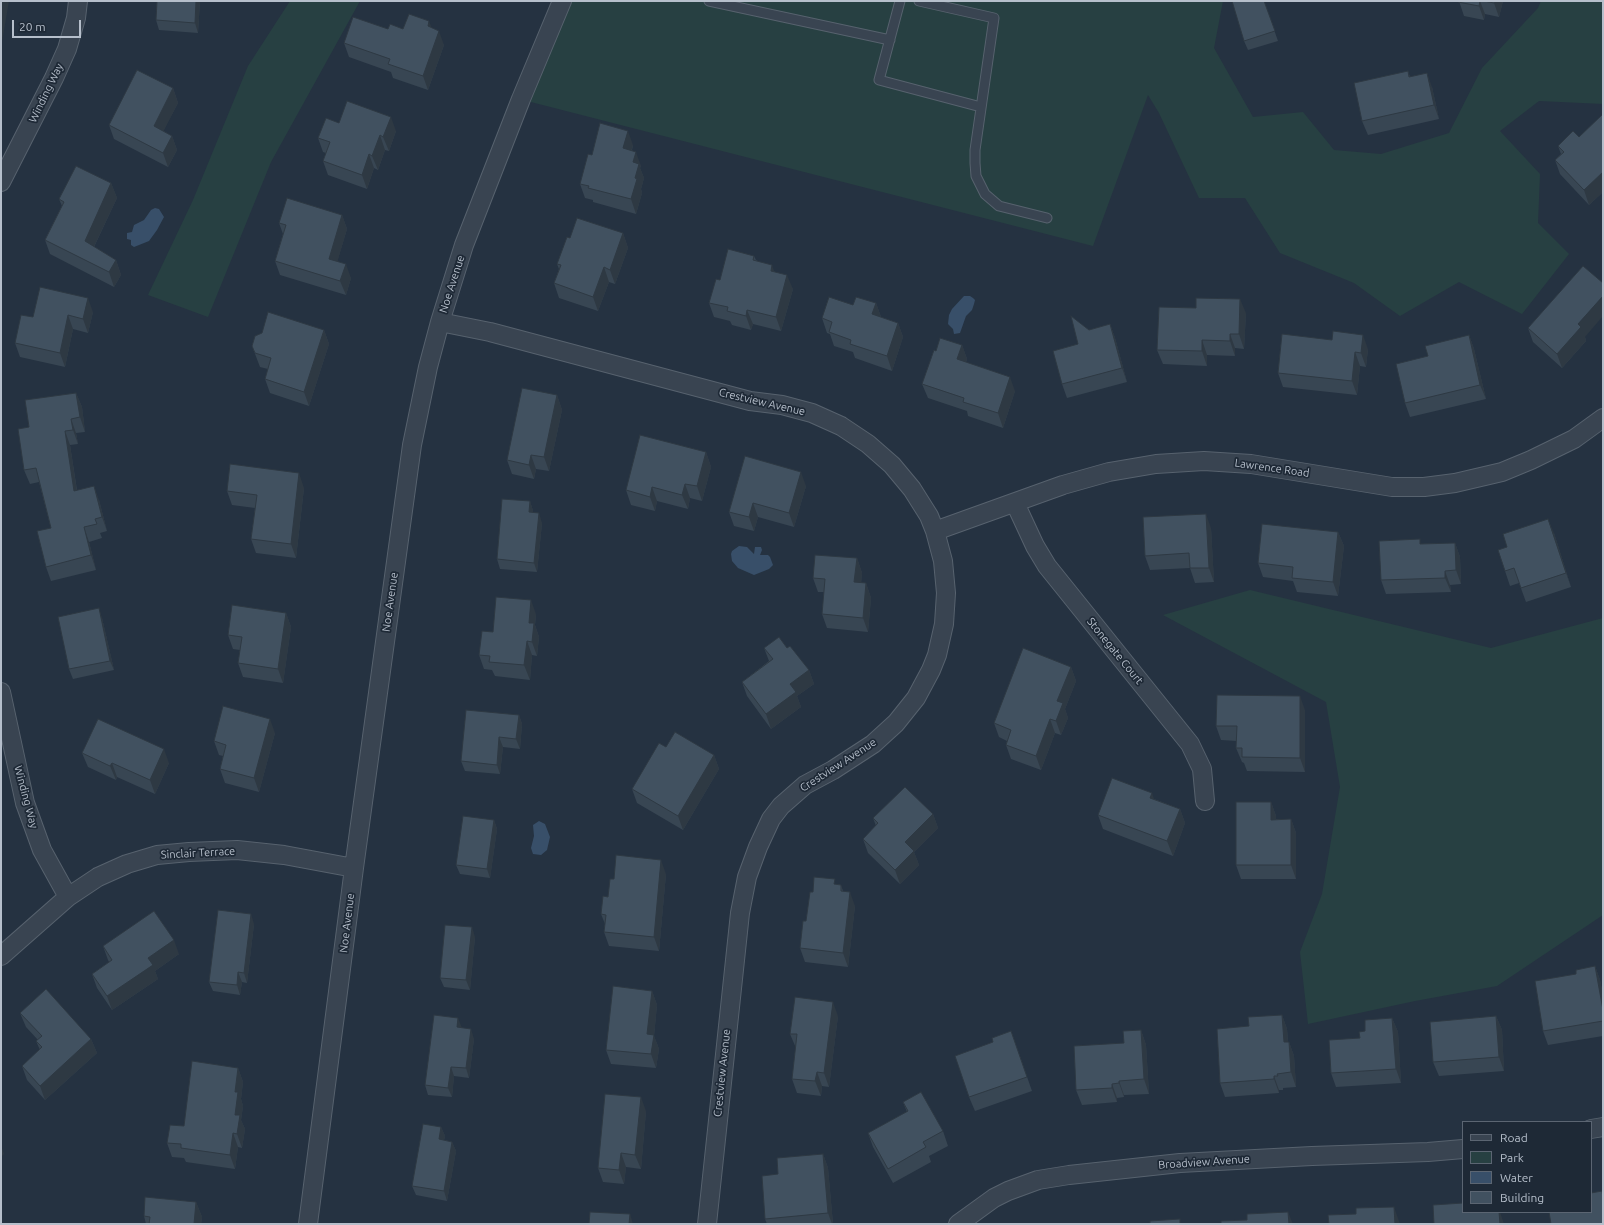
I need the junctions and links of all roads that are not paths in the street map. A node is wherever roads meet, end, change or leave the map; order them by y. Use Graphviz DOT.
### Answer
graph roads {
  1 [pos="78,1"];
  2 [pos="562,1"];
  3 [pos="709,1"];
  4 [pos="900,1"];
  5 [pos="919,1"];
  6 [pos="890,40"];
  7 [pos="982,106"];
  8 [pos="1,182"];
  9 [pos="1047,218"];
  10 [pos="440,322"];
  11 [pos="1603,418"];
  12 [pos="1015,503"];
  13 [pos="935,531"];
  14 [pos="1,692"];
  15 [pos="1205,801"];
  16 [pos="354,868"];
  17 [pos="68,897"];
  18 [pos="1,956"];
  19 [pos="1603,1128"];
  20 [pos="1592,1129"];
  21 [pos="1462,1149"];
  22 [pos="308,1224"];
  23 [pos="707,1224"];
  24 [pos="958,1224"];
  1 -- 8 [label="street, Winding Way"];
  2 -- 10 [label="street, Noe Avenue"];
  3 -- 6 [label="lane"];
  4 -- 6 [label="lane"];
  5 -- 7 [label="lane"];
  6 -- 7 [label="lane"];
  7 -- 9 [label="lane"];
  10 -- 13 [label="street, Crestview Avenue"];
  10 -- 16 [label="street, Noe Avenue"];
  11 -- 12 [label="street, Lawrence Road"];
  12 -- 13 [label="street, Lawrence Road"];
  12 -- 15 [label="street, Stonegate Court"];
  13 -- 23 [label="street, Crestview Avenue"];
  14 -- 17 [label="street, Winding Way"];
  16 -- 17 [label="street, Sinclair Terrace"];
  16 -- 22 [label="street, Noe Avenue"];
  17 -- 18 [label="street, Sinclair Terrace"];
  19 -- 20 [label="street"];
  21 -- 24 [label="street, Broadview Avenue"];
}
